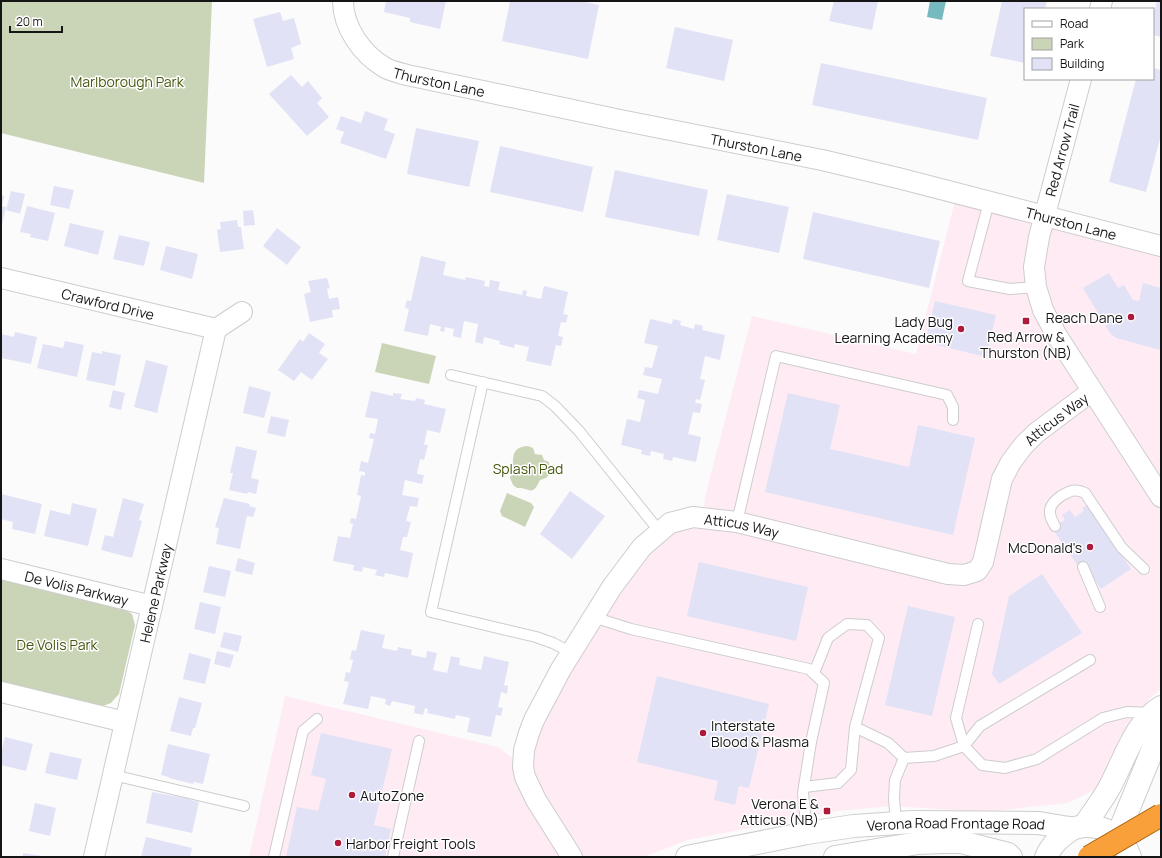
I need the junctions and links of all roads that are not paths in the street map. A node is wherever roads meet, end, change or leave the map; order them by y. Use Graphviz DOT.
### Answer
graph roads {
  1 [pos="342,1"];
  2 [pos="1081,80"];
  3 [pos="989,202"];
  4 [pos="1045,217"];
  5 [pos="1161,246"];
  6 [pos="1,278"];
  7 [pos="1036,288"];
  8 [pos="242,312"];
  9 [pos="216,329"];
  10 [pos="451,375"];
  11 [pos="483,382"];
  12 [pos="1092,391"];
  13 [pos="953,420"];
  14 [pos="1161,497"];
  15 [pos="737,522"];
  16 [pos="1055,526"];
  17 [pos="660,532"];
  18 [pos="1083,568"];
  19 [pos="1,569"];
  20 [pos="1144,569"];
  21 [pos="152,606"];
  22 [pos="1100,607"];
  23 [pos="593,617"];
  24 [pos="978,624"];
  25 [pos="572,652"];
  26 [pos="1090,660"];
  27 [pos="814,674"];
  28 [pos="1,692"];
  29 [pos="1158,716"];
  30 [pos="317,719"];
  31 [pos="125,722"];
  32 [pos="854,727"];
  33 [pos="419,741"];
  34 [pos="964,746"];
  35 [pos="904,758"];
  36 [pos="113,775"];
  37 [pos="804,786"];
  38 [pos="244,806"];
  39 [pos="1161,815"];
  40 [pos="896,823"];
  41 [pos="1078,827"];
  42 [pos="807,833"];
  43 [pos="1118,837"];
  44 [pos="94,857"];
  45 [pos="274,857"];
  46 [pos="393,857"];
  47 [pos="572,857"];
  48 [pos="687,857"];
  49 [pos="835,857"];
  50 [pos="1011,857"];
  51 [pos="1046,857"];
  52 [pos="1088,857"];
  53 [pos="1130,857"];
  1 -- 3 [label="street, Thurston Lane"];
  2 -- 4 [label="street, Red Arrow Trail"];
  3 -- 4 [label="street, Thurston Lane"];
  3 -- 7 [label="lane"];
  4 -- 5 [label="street, Thurston Lane"];
  4 -- 7 [label="street, Red Arrow Trail"];
  6 -- 9 [label="street, Crawford Drive"];
  7 -- 12 [label="street, Red Arrow Trail"];
  8 -- 9 [label="street"];
  9 -- 21 [label="street, Helene Parkway"];
  10 -- 11 [label="lane"];
  11 -- 17 [label="lane"];
  11 -- 25 [label="lane"];
  12 -- 14 [label="street, Red Arrow Trail"];
  12 -- 15 [label="street, Atticus Way"];
  13 -- 15 [label="lane"];
  15 -- 17 [label="street, Atticus Way"];
  16 -- 20 [label="lane"];
  17 -- 23 [label="street, Atticus Way"];
  18 -- 22 [label="lane"];
  19 -- 21 [label="street, De Volis Parkway"];
  21 -- 31 [label="street, Helene Parkway"];
  23 -- 25 [label="street, Atticus Way"];
  23 -- 27 [label="lane"];
  24 -- 34 [label="lane"];
  25 -- 47 [label="street, Atticus Way"];
  26 -- 34 [label="lane"];
  27 -- 32 [label="lane"];
  27 -- 37 [label="lane"];
  28 -- 31 [label="street"];
  29 -- 34 [label="lane"];
  29 -- 41 [label="street"];
  29 -- 43 [label="street"];
  30 -- 45 [label="lane"];
  31 -- 36 [label="street, Helene Parkway"];
  32 -- 35 [label="lane"];
  32 -- 37 [label="lane"];
  33 -- 46 [label="lane"];
  34 -- 35 [label="lane"];
  35 -- 40 [label="lane"];
  36 -- 38 [label="lane"];
  36 -- 44 [label="street, Helene Parkway"];
  37 -- 42 [label="lane"];
  39 -- 52 [label="highway, bridge"];
  40 -- 41 [label="street, Verona Road Frontage Road"];
  40 -- 42 [label="street, Verona Road Frontage Road"];
  41 -- 43 [label="street, Verona Road Frontage Road"];
  41 -- 51 [label="street"];
  42 -- 48 [label="street, Verona Road Frontage Road"];
  43 -- 53 [label="street"];
  49 -- 50 [label="street, Verona Road Frontage Road"];
}
